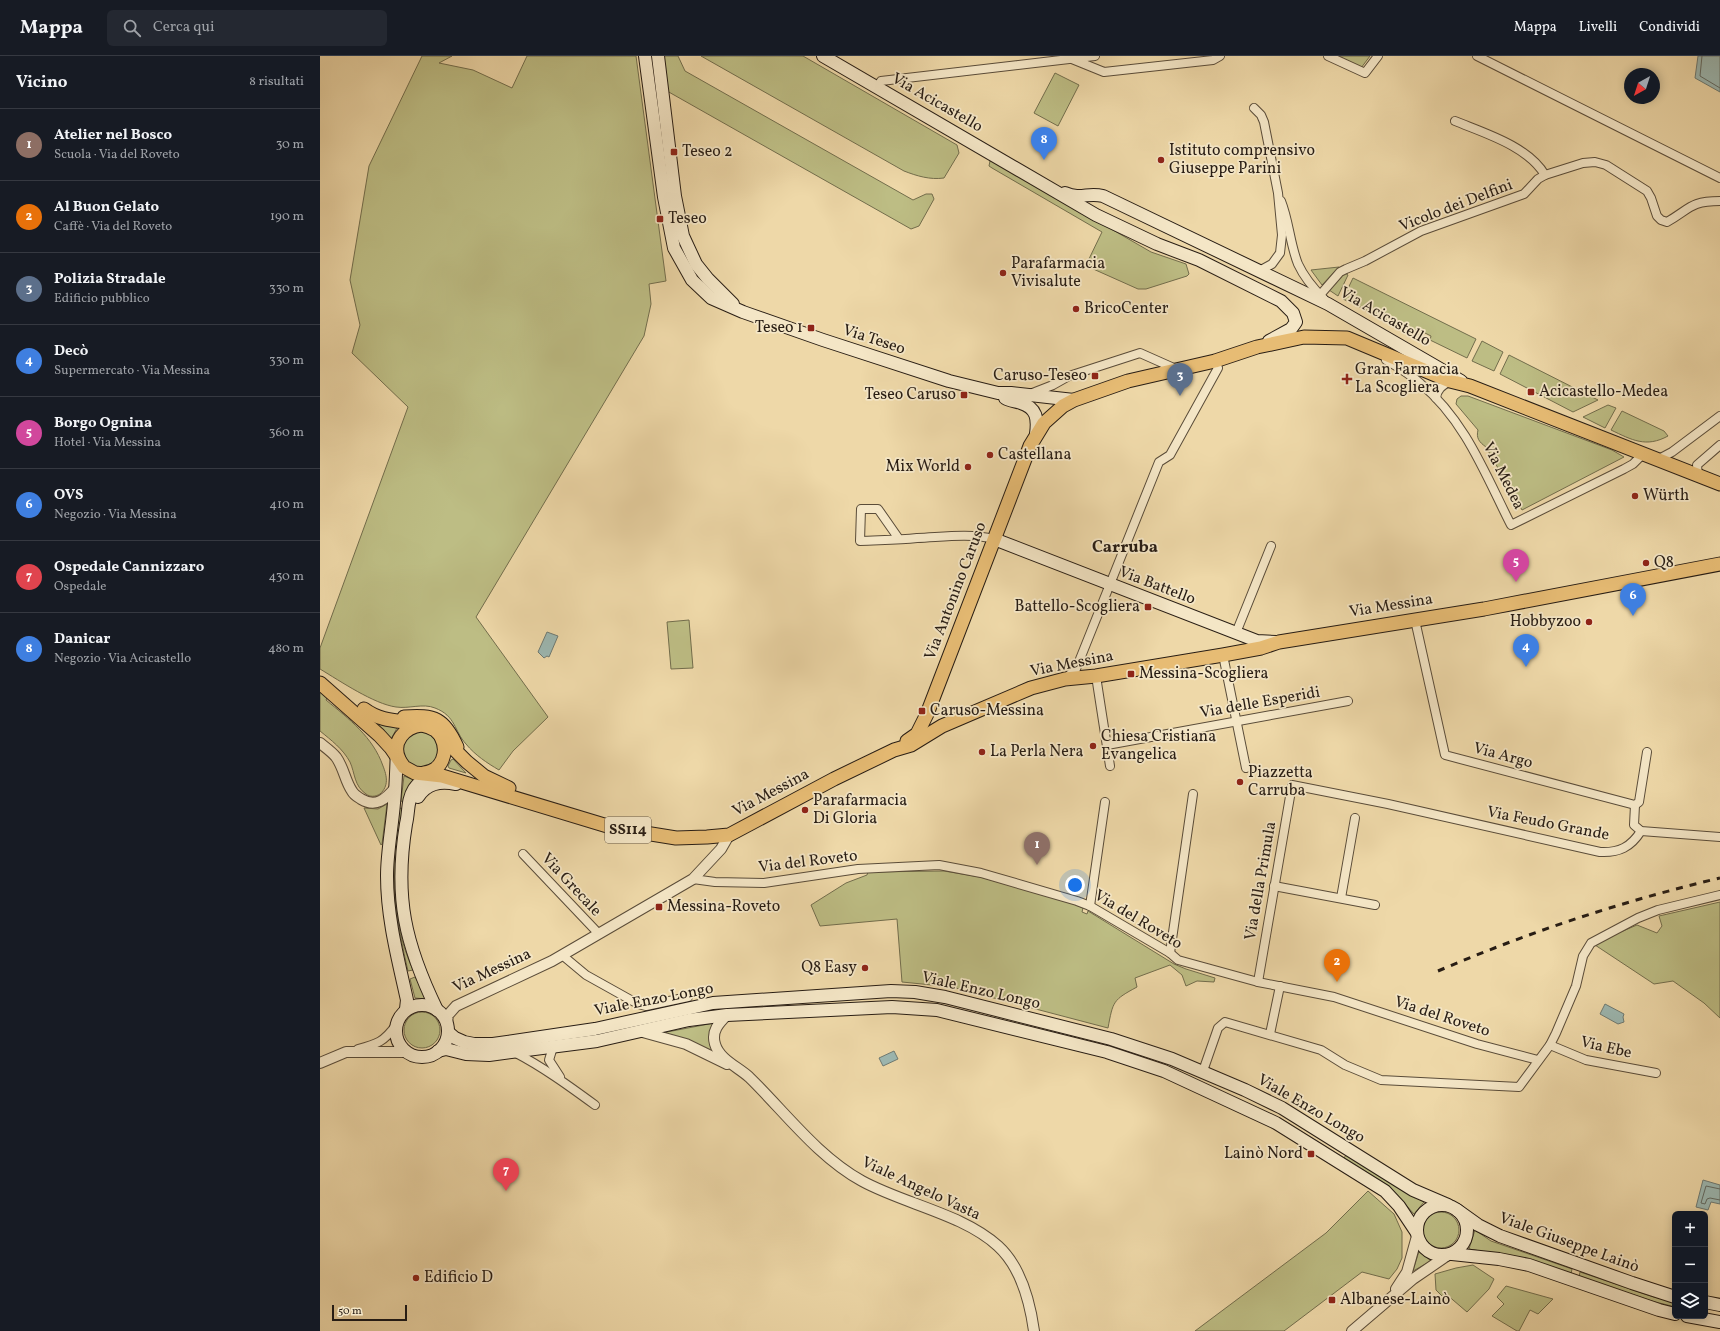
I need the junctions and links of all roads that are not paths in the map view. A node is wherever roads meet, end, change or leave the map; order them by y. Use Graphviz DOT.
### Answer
graph roads {
  1 [pos="645,56"];
  2 [pos="658,56"];
  3 [pos="823,56"];
  4 [pos="1095,56"];
  5 [pos="1220,56"];
  6 [pos="1328,56"];
  7 [pos="1378,56"];
  8 [pos="1476,56"];
  9 [pos="1069,58"];
  10 [pos="877,88"];
  11 [pos="1254,108"];
  12 [pos="1455,122"];
  13 [pos="1545,175"];
  14 [pos="1720,178"];
  15 [pos="1035,180"];
  16 [pos="1095,194"];
  17 [pos="1278,194"];
  18 [pos="1720,201"];
  19 [pos="1134,232"];
  20 [pos="1261,270"];
  21 [pos="1324,299"];
  22 [pos="743,312"];
  23 [pos="1359,343"];
  24 [pos="1257,346"];
  25 [pos="1215,360"];
  26 [pos="1176,369"];
  27 [pos="1450,381"];
  28 [pos="1470,386"];
  29 [pos="998,393"];
  30 [pos="1027,395"];
  31 [pos="1436,398"];
  32 [pos="1074,400"];
  33 [pos="1720,416"];
  34 [pos="1036,434"];
  35 [pos="1720,445"];
  36 [pos="1642,454"];
  37 [pos="1657,460"];
  38 [pos="1698,476"];
  39 [pos="1720,484"];
  40 [pos="899,539"];
  41 [pos="994,539"];
  42 [pos="1271,546"];
  43 [pos="1720,564"];
  44 [pos="1110,585"];
  45 [pos="1415,620"];
  46 [pos="1236,633"];
  47 [pos="1279,642"];
  48 [pos="1223,655"];
  49 [pos="1096,676"];
  50 [pos="1065,679"];
  51 [pos="320,681"];
  52 [pos="1348,701"];
  53 [pos="364,709"];
  54 [pos="927,714"];
  55 [pos="1237,721"];
  56 [pos="421,725"];
  57 [pos="942,726"];
  58 [pos="440,735"];
  59 [pos="320,743"];
  60 [pos="1107,745"];
  61 [pos="894,750"];
  62 [pos="1647,752"];
  63 [pos="397,760"];
  64 [pos="467,762"];
  65 [pos="1110,766"];
  66 [pos="1246,768"];
  67 [pos="429,772"];
  68 [pos="1292,785"];
  69 [pos="395,788"];
  70 [pos="490,789"];
  71 [pos="1193,794"];
  72 [pos="1105,802"];
  73 [pos="1635,805"];
  74 [pos="551,808"];
  75 [pos="408,818"];
  76 [pos="1355,818"];
  77 [pos="1641,831"];
  78 [pos="729,835"];
  79 [pos="1720,837"];
  80 [pos="524,854"];
  81 [pos="693,879"];
  82 [pos="1274,886"];
  83 [pos="1720,896"];
  84 [pos="1341,898"];
  85 [pos="1375,904"];
  86 [pos="1090,906"];
  87 [pos="599,934"];
  88 [pos="1170,953"];
  89 [pos="562,955"];
  90 [pos="1258,982"];
  91 [pos="1280,986"];
  92 [pos="688,997"];
  93 [pos="406,1010"];
  94 [pos="437,1010"];
  95 [pos="727,1015"];
  96 [pos="396,1025"];
  97 [pos="447,1028"];
  98 [pos="639,1031"];
  99 [pos="1270,1034"];
  100 [pos="1550,1045"];
  101 [pos="553,1047"];
  102 [pos="438,1051"];
  103 [pos="346,1052"];
  104 [pos="407,1052"];
  105 [pos="514,1052"];
  106 [pos="1538,1060"];
  107 [pos="320,1063"];
  108 [pos="1203,1072"];
  109 [pos="1656,1073"];
  110 [pos="747,1075"];
  111 [pos="566,1083"];
  112 [pos="595,1105"];
  113 [pos="1453,1208"];
  114 [pos="1417,1234"];
  115 [pos="1450,1255"];
  116 [pos="1672,1296"];
  117 [pos="1708,1303"];
  118 [pos="1720,1305"];
  119 [pos="1382,1307"];
  120 [pos="1672,1313"];
  121 [pos="1704,1319"];
  122 [pos="1720,1322"];
  123 [pos="1034,1331"];
  124 [pos="1352,1331"];
  1 -- 22 [label="main road, Via Teseo"];
  2 -- 22 [label="main road"];
  3 -- 10 [label="main road, Via Acicastello"];
  4 -- 9 [label="street"];
  5 -- 9 [label="street"];
  6 -- 7 [label="street"];
  8 -- 14 [label="street"];
  9 -- 10 [label="street"];
  10 -- 15 [label="main road, Via Acicastello"];
  11 -- 17 [label="street"];
  12 -- 13 [label="street"];
  13 -- 18 [label="street, Vicolo dei Delfini"];
  13 -- 21 [label="street, Vicolo dei Delfini"];
  15 -- 16 [label="main road, Via Acicastello"];
  15 -- 19 [label="main road, Via Acicastello"];
  16 -- 19 [label="main road"];
  16 -- 20 [label="main road, Via Acicastello"];
  17 -- 20 [label="street"];
  17 -- 21 [label="street"];
  19 -- 24 [label="main road, Via Acicastello"];
  20 -- 21 [label="main road, Via Acicastello"];
  21 -- 28 [label="main road, Via Acicastello"];
  22 -- 29 [label="main road, Via Teseo"];
  23 -- 24 [label="main road"];
  23 -- 27 [label="main road"];
  23 -- 31 [label="street"];
  24 -- 25 [label="main road"];
  25 -- 26 [label="main road"];
  25 -- 44 [label="street"];
  26 -- 30 [label="street"];
  26 -- 32 [label="main road"];
  27 -- 28 [label="main road"];
  27 -- 31 [label="street"];
  28 -- 36 [label="main road, Via Acicastello"];
  29 -- 30 [label="main road"];
  29 -- 34 [label="main road"];
  30 -- 32 [label="main road"];
  31 -- 36 [label="street, Via Medea"];
  32 -- 34 [label="main road, Via Antonino Caruso"];
  33 -- 37 [label="street"];
  34 -- 41 [label="main road, Via Antonino Caruso"];
  35 -- 38 [label="street"];
  36 -- 37 [label="main road, Via Acicastello"];
  37 -- 38 [label="main road, Via Acicastello"];
  38 -- 39 [label="main road, Via Acicastello"];
  40 -- 40 [label="street, Via Battello"];
  40 -- 41 [label="street, Via Battello"];
  41 -- 44 [label="main road, Via Battello"];
  41 -- 54 [label="main road, Via Antonino Caruso"];
  42 -- 46 [label="street"];
  43 -- 45 [label="main road, Via Messina"];
  44 -- 46 [label="main road, Via Battello"];
  44 -- 50 [label="street"];
  45 -- 47 [label="main road, Via Messina"];
  45 -- 73 [label="street, Via Argo"];
  46 -- 47 [label="main road, Via Battello"];
  47 -- 48 [label="main road, Via Messina"];
  48 -- 49 [label="main road, Via Messina"];
  48 -- 55 [label="street"];
  49 -- 50 [label="main road, Via Messina"];
  49 -- 60 [label="street"];
  50 -- 57 [label="main road, Via Messina"];
  51 -- 53 [label="main road"];
  51 -- 63 [label="main road"];
  52 -- 55 [label="street, Via delle Esperidi"];
  53 -- 56 [label="main road"];
  53 -- 64 [label="main road"];
  54 -- 57 [label="main road"];
  54 -- 61 [label="main road, Via Antonino Caruso"];
  55 -- 60 [label="street, Via delle Esperidi"];
  55 -- 66 [label="street"];
  56 -- 58 [label="main road"];
  56 -- 63 [label="main road"];
  57 -- 61 [label="main road, Via Messina"];
  58 -- 64 [label="main road"];
  58 -- 67 [label="main road"];
  59 -- 69 [label="street"];
  60 -- 65 [label="street"];
  61 -- 78 [label="main road, Via Messina"];
  62 -- 73 [label="street"];
  63 -- 67 [label="main road"];
  63 -- 69 [label="main road"];
  64 -- 74 [label="main road"];
  67 -- 70 [label="main road"];
  67 -- 75 [label="main road"];
  68 -- 77 [label="street, Via Feudo Grande"];
  68 -- 82 [label="street, Via della Primula"];
  69 -- 93 [label="main road"];
  70 -- 74 [label="main road"];
  70 -- 75 [label="main road"];
  71 -- 88 [label="street"];
  72 -- 86 [label="street"];
  73 -- 77 [label="street"];
  74 -- 78 [label="main road, SS114"];
  75 -- 94 [label="main road"];
  76 -- 84 [label="street"];
  77 -- 79 [label="street"];
  78 -- 81 [label="street, Via Messina"];
  80 -- 87 [label="street, Via Grecale"];
  81 -- 86 [label="street, Via del Roveto"];
  81 -- 87 [label="street, Via Messina"];
  82 -- 84 [label="street"];
  82 -- 90 [label="street, Via della Primula"];
  83 -- 100 [label="street"];
  84 -- 85 [label="street"];
  86 -- 88 [label="street, Via del Roveto"];
  87 -- 89 [label="street, Via Messina"];
  88 -- 90 [label="street, Via del Roveto"];
  89 -- 92 [label="street"];
  89 -- 97 [label="street, Via Messina"];
  90 -- 91 [label="street, Via del Roveto"];
  91 -- 99 [label="street"];
  91 -- 106 [label="street, Via del Roveto"];
  93 -- 94 [label="main road"];
  93 -- 96 [label="main road"];
  94 -- 97 [label="main road"];
  95 -- 98 [label="main road, Viale Enzo Longo"];
  95 -- 110 [label="street"];
  95 -- 114 [label="main road, Viale Enzo Longo"];
  96 -- 103 [label="street"];
  96 -- 104 [label="main road"];
  97 -- 102 [label="main road"];
  97 -- 108 [label="main road, Viale Enzo Longo"];
  98 -- 101 [label="main road, Viale Enzo Longo"];
  98 -- 110 [label="street"];
  99 -- 106 [label="street"];
  99 -- 108 [label="street"];
  100 -- 106 [label="street"];
  100 -- 109 [label="street, Via Ebe"];
  101 -- 105 [label="main road, Viale Enzo Longo"];
  101 -- 111 [label="street"];
  102 -- 104 [label="main road"];
  102 -- 105 [label="main road, Viale Enzo Longo"];
  103 -- 104 [label="street"];
  103 -- 107 [label="street"];
  105 -- 111 [label="street"];
  108 -- 113 [label="main road, Viale Enzo Longo"];
  110 -- 123 [label="street, Viale Angelo Vasta"];
  111 -- 112 [label="street"];
  113 -- 114 [label="main road"];
  113 -- 115 [label="main road"];
  113 -- 116 [label="main road, Viale Giuseppe Lainò"];
  114 -- 115 [label="main road"];
  114 -- 119 [label="street"];
  115 -- 119 [label="street"];
  115 -- 120 [label="main road, Viale Giuseppe Lainò"];
  117 -- 118 [label="main road"];
  119 -- 124 [label="street"];
  121 -- 122 [label="main road"];
}
